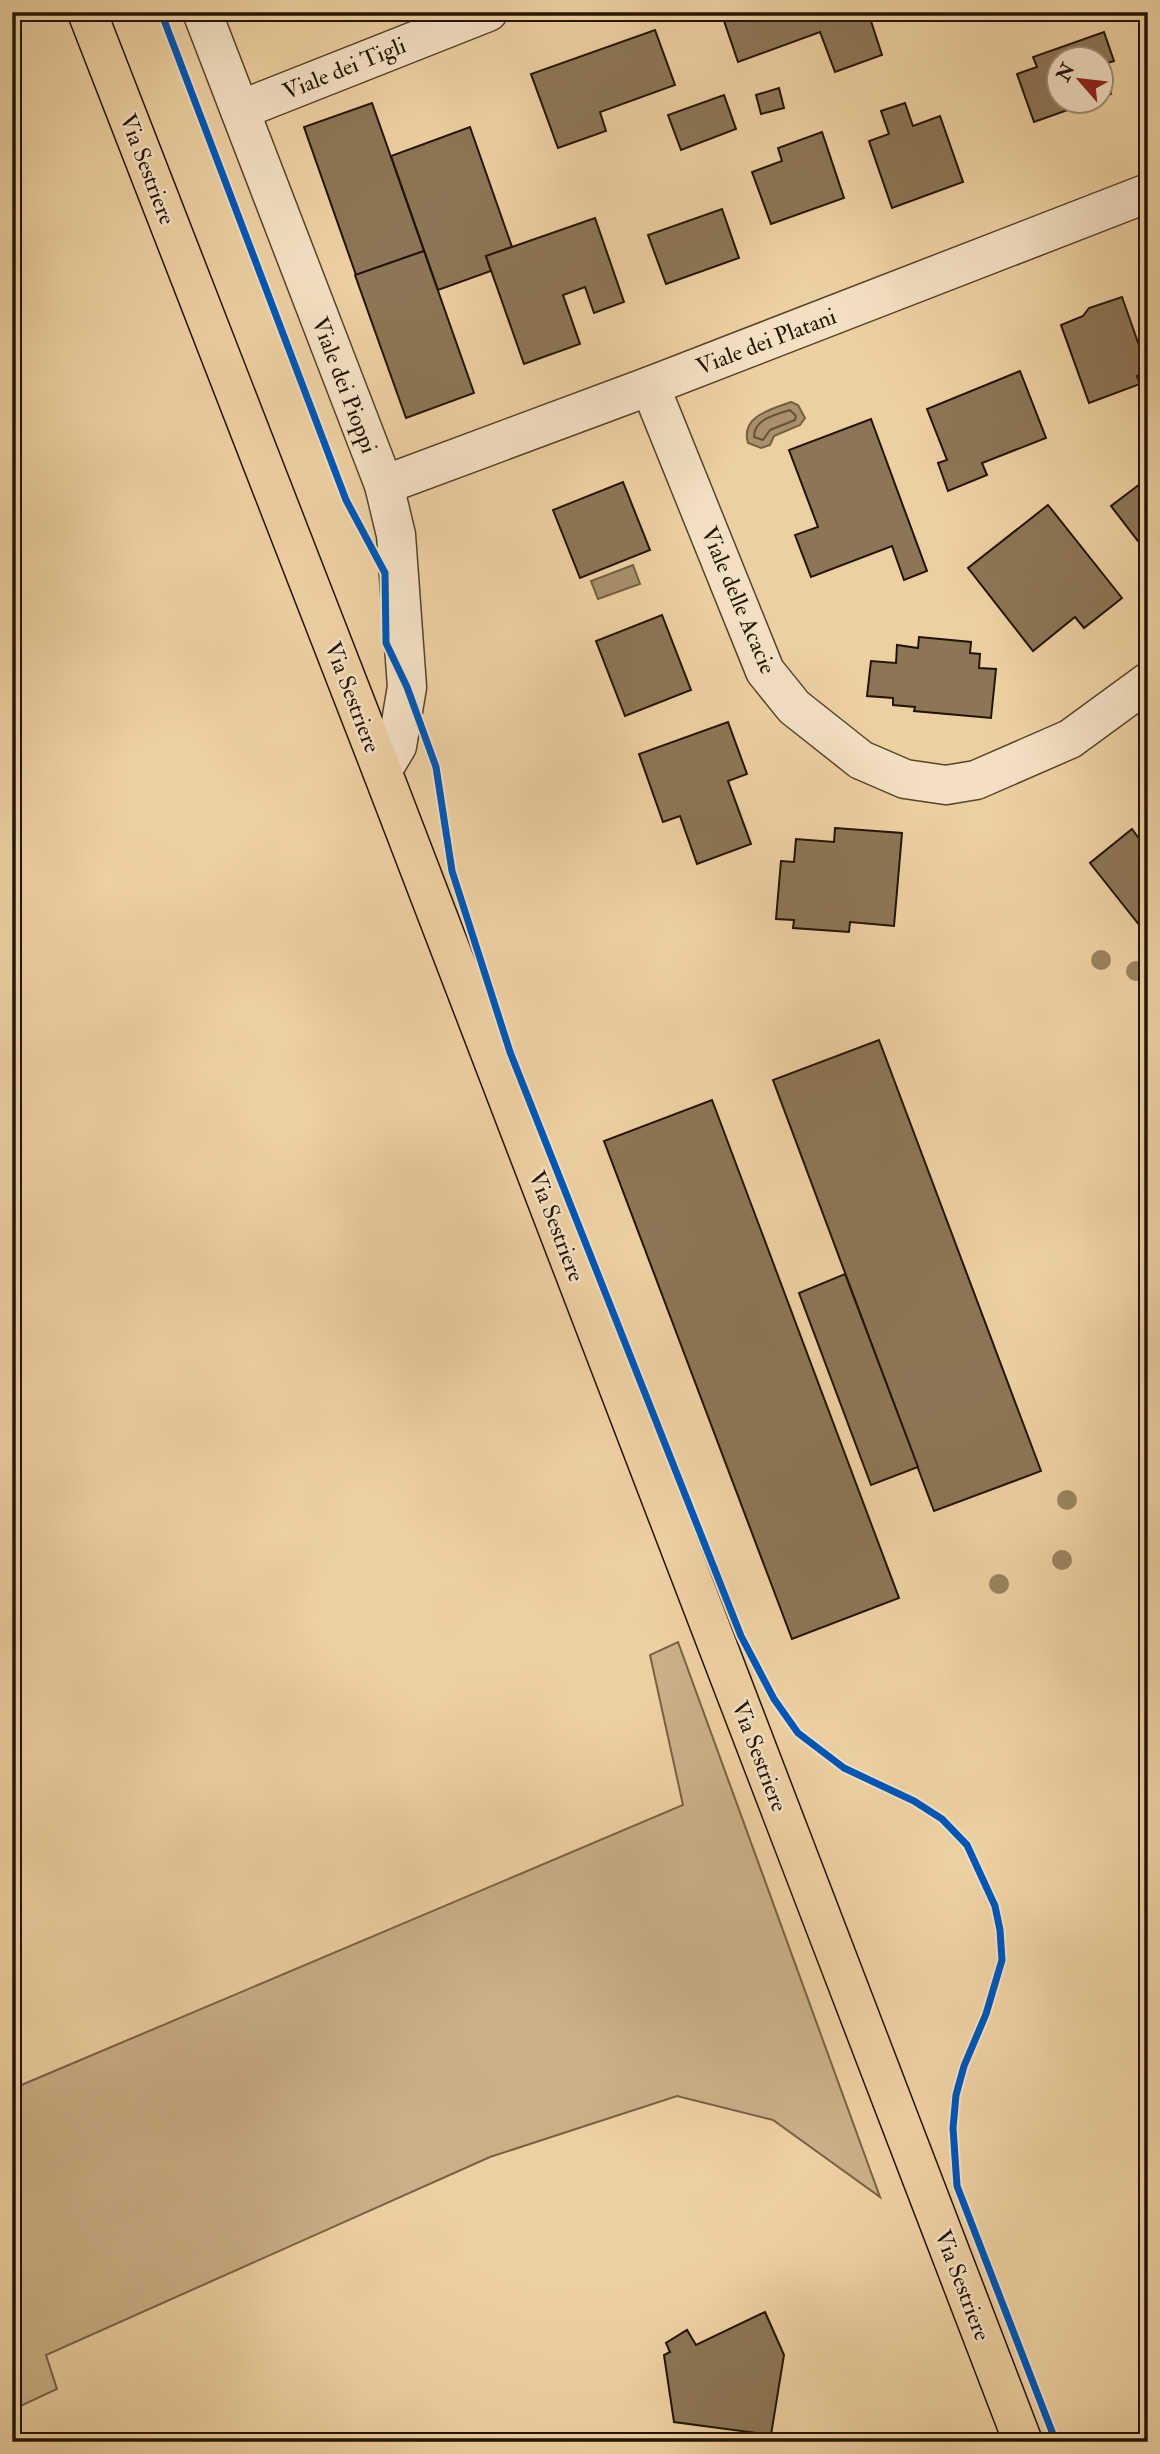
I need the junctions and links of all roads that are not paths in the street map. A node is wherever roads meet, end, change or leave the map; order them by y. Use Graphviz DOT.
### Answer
graph roads {
  1 [pos="87,12"];
  2 [pos="202,12"];
  3 [pos="488,12"];
  4 [pos="240,110"];
  5 [pos="1148,193"];
  6 [pos="650,386"];
  7 [pos="384,485"];
  8 [pos="1148,682"];
  9 [pos="382,771"];
  10 [pos="1023,2442"];
  1 -- 9 [label="main road, Via Sestriere"];
  2 -- 4 [label="street, Viale dei Pioppi"];
  3 -- 4 [label="street, Viale dei Tigli"];
  4 -- 7 [label="street, Viale dei Pioppi"];
  5 -- 6 [label="street, Viale dei Platani"];
  6 -- 7 [label="street, Viale dei Platani"];
  6 -- 8 [label="street, Viale delle Acacie"];
  7 -- 9 [label="street, Viale dei Pioppi"];
  9 -- 10 [label="main road, Via Sestriere"];
}
